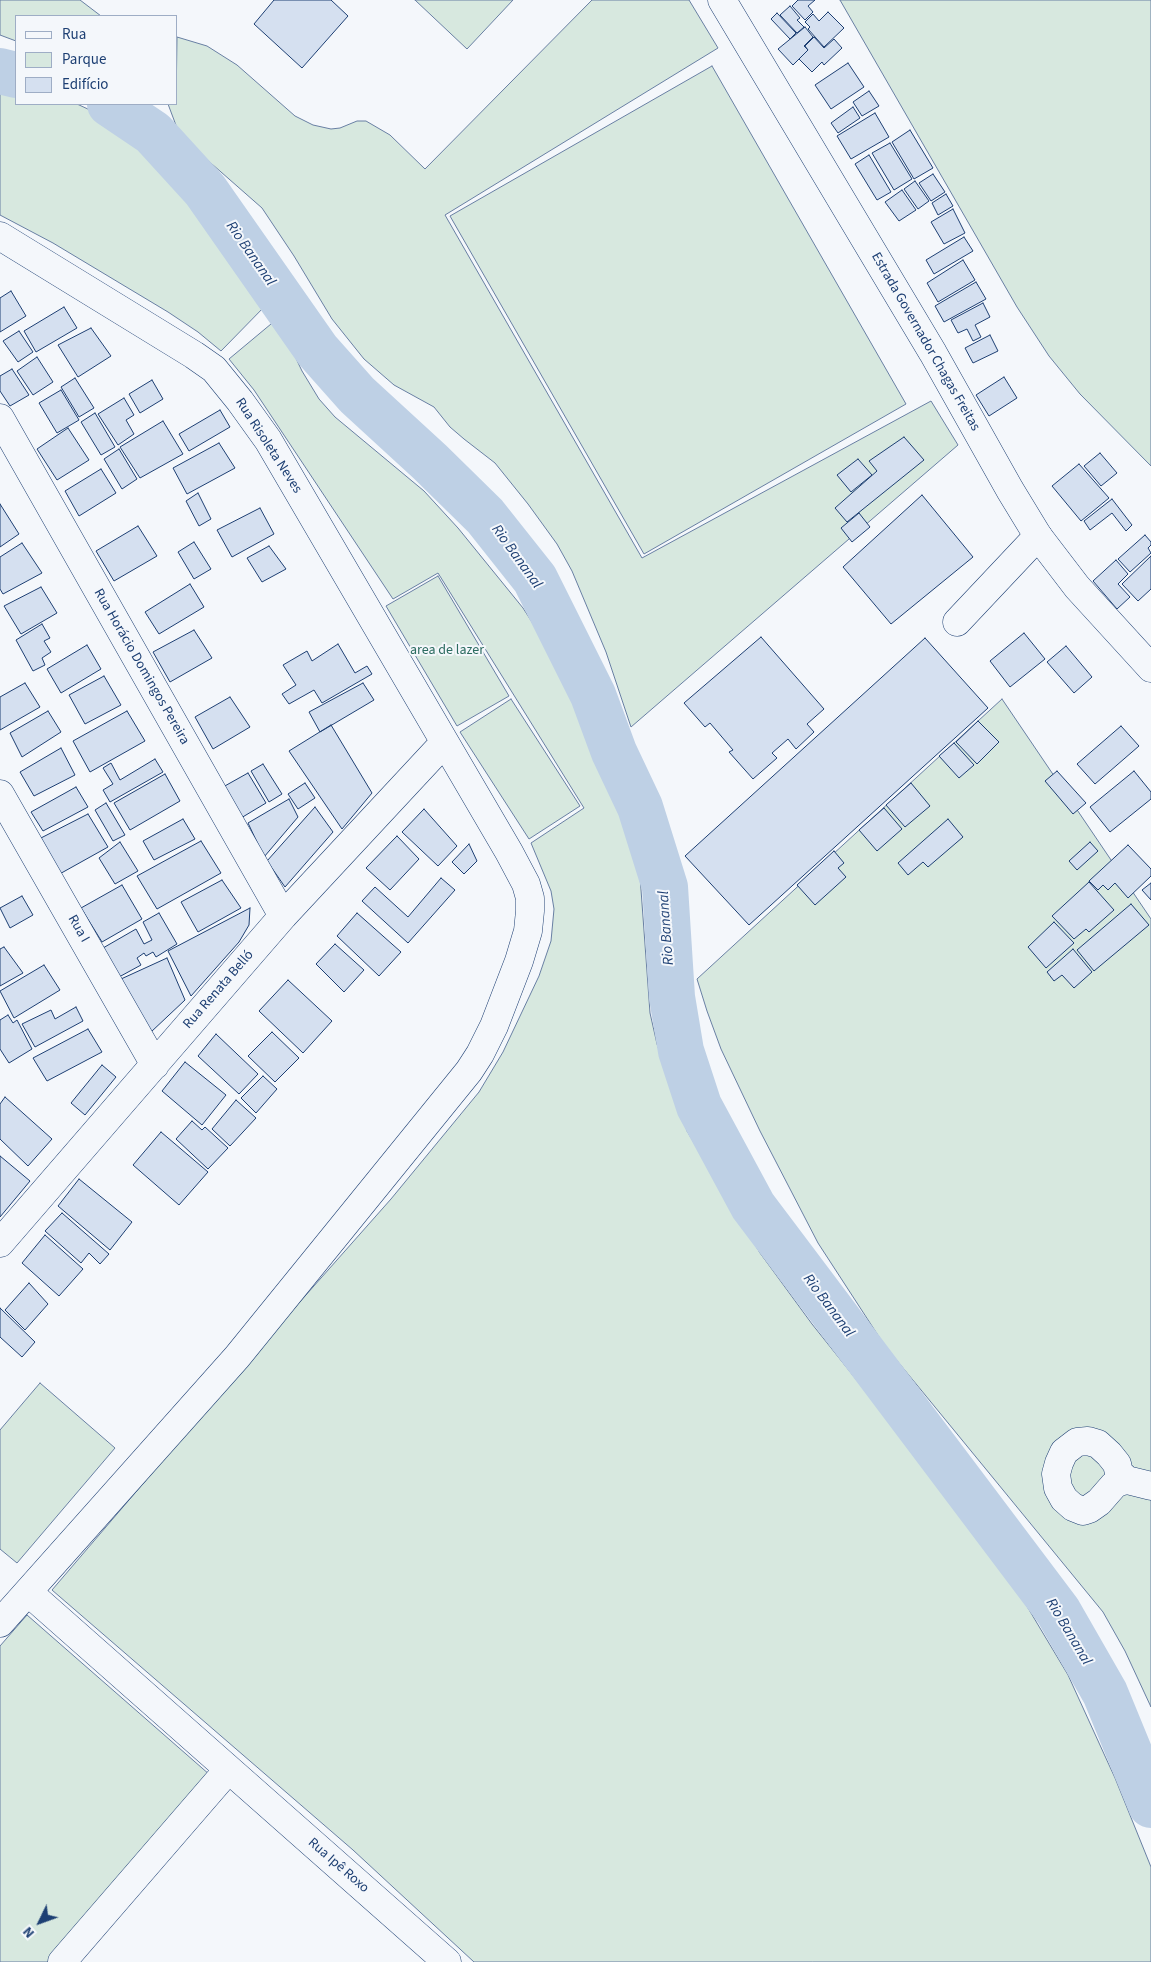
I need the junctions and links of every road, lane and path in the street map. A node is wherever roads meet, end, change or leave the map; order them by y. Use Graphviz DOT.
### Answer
graph roads {
  1 [pos="722,0"];
  2 [pos="0,236"];
  3 [pos="0,418"];
  4 [pos="1038,536"];
  5 [pos="957,622"];
  6 [pos="1151,668"];
  7 [pos="444,743"];
  8 [pos="0,794"];
  9 [pos="283,916"];
  10 [pos="155,1065"];
  11 [pos="0,1243"];
  12 [pos="28,1592"];
  13 [pos="0,1623"];
  14 [pos="228,1770"];
  15 [pos="62,1962"];
  16 [pos="447,1962"];
  1 -- 4 [label="street, Estrada Governador Chagas Freitas"];
  2 -- 7 [label="street, Rua Risoleta Neves"];
  3 -- 9 [label="street, Rua Horácio Domingos Pereira"];
  4 -- 5 [label="street"];
  4 -- 6 [label="street, Estrada Governador Chagas Freitas"];
  7 -- 9 [label="street, Rua Renata Belló"];
  7 -- 12 [label="street, Rua Risoleta Neves"];
  8 -- 10 [label="street, Rua I"];
  9 -- 10 [label="street, Rua Renata Belló"];
  10 -- 11 [label="street, Rua Renata Belló"];
  12 -- 13 [label="street, Rua Risoleta Neves"];
  12 -- 14 [label="street, Rua Ipê Roxo"];
  14 -- 15 [label="street"];
  14 -- 16 [label="street, Rua Ipê Roxo"];
}
